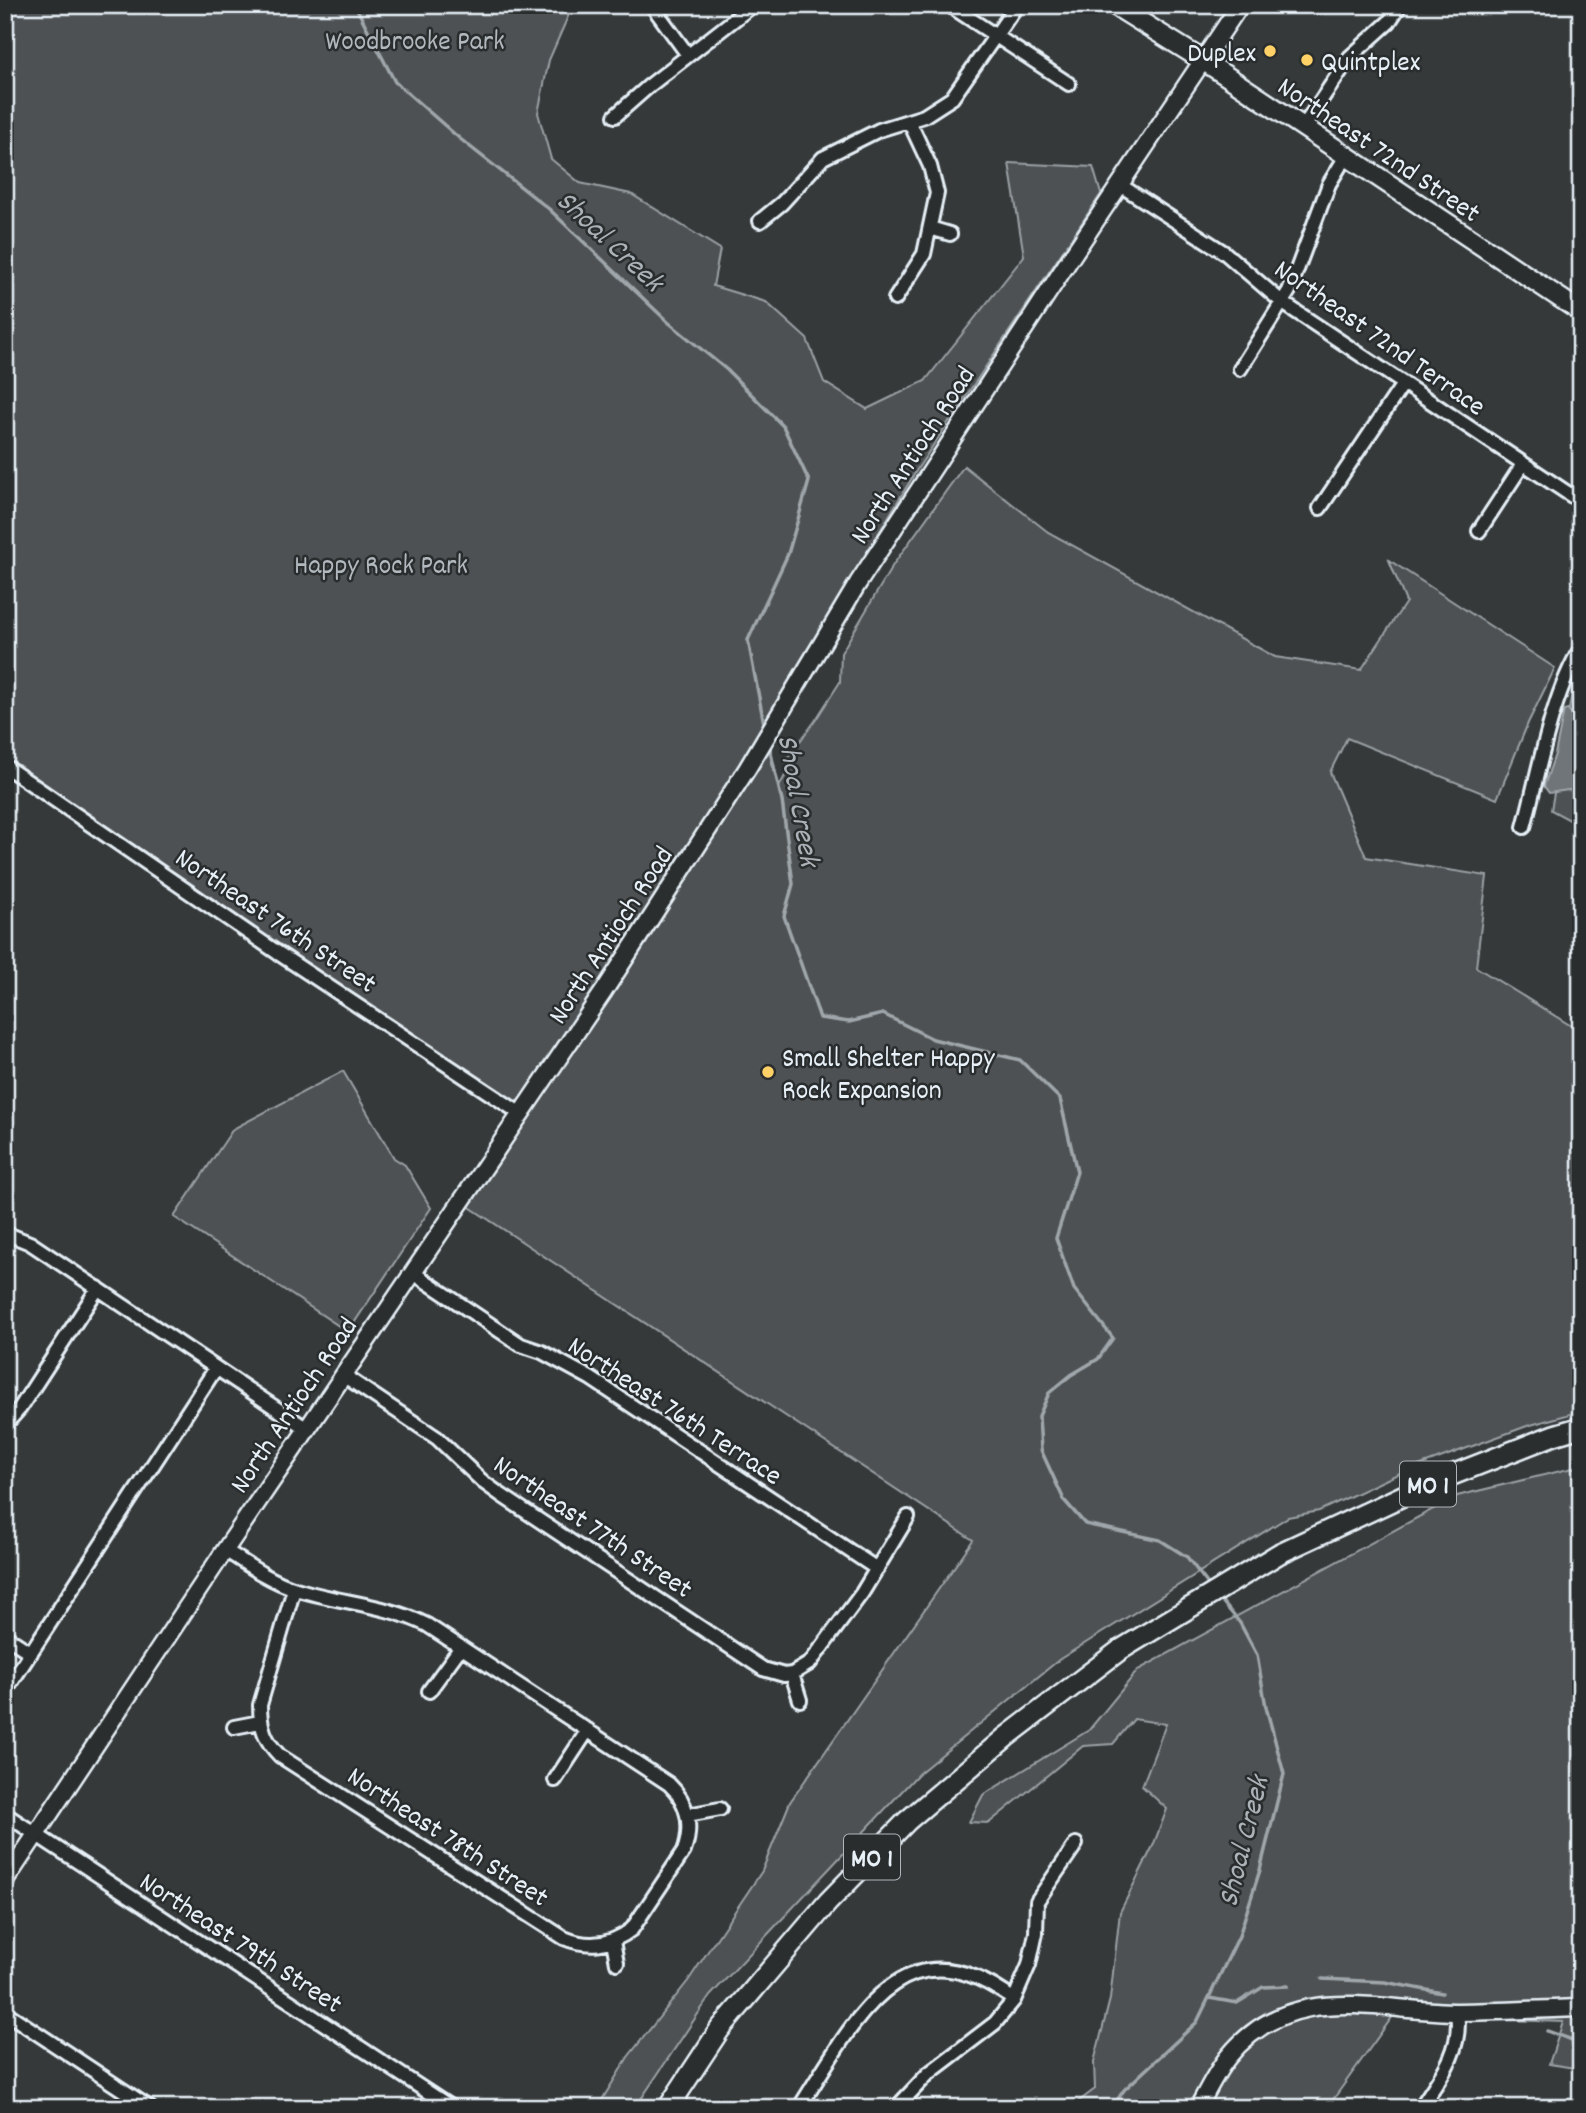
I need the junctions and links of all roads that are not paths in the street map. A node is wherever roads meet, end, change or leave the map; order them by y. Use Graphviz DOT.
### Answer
graph roads {
  1 [pos="753,5"];
  2 [pos="949,5"];
  3 [pos="1017,5"];
  4 [pos="1114,5"];
  5 [pos="1240,5"];
  6 [pos="1400,5"];
  7 [pos="653,7"];
  8 [pos="996,37"];
  9 [pos="688,55"];
  10 [pos="1204,61"];
  11 [pos="1069,84"];
  12 [pos="615,116"];
  13 [pos="909,121"];
  14 [pos="1303,127"];
  15 [pos="1346,156"];
  16 [pos="1120,185"];
  17 [pos="760,221"];
  18 [pos="930,228"];
  19 [pos="950,234"];
  20 [pos="895,299"];
  21 [pos="1283,303"];
  22 [pos="1581,312"];
  23 [pos="1240,369"];
  24 [pos="1404,384"];
  25 [pos="1523,464"];
  26 [pos="1581,502"];
  27 [pos="1320,508"];
  28 [pos="1479,531"];
  29 [pos="1581,648"];
  30 [pos="5,766"];
  31 [pos="1524,827"];
  32 [pos="521,1114"];
  33 [pos="5,1233"];
  34 [pos="412,1272"];
  35 [pos="98,1288"];
  36 [pos="216,1368"];
  37 [pos="343,1375"];
  38 [pos="5,1425"];
  39 [pos="1581,1427"];
  40 [pos="307,1429"];
  41 [pos="908,1517"];
  42 [pos="225,1550"];
  43 [pos="877,1569"];
  44 [pos="294,1589"];
  45 [pos="5,1636"];
  46 [pos="461,1647"];
  47 [pos="31,1653"];
  48 [pos="792,1674"];
  49 [pos="429,1691"];
  50 [pos="5,1692"];
  51 [pos="800,1700"];
  52 [pos="260,1722"];
  53 [pos="234,1727"];
  54 [pos="589,1730"];
  55 [pos="555,1780"];
  56 [pos="720,1809"];
  57 [pos="5,1814"];
  58 [pos="687,1815"];
  59 [pos="37,1833"];
  60 [pos="1076,1844"];
  61 [pos="5,1881"];
  62 [pos="612,1941"];
  63 [pos="617,1963"];
  64 [pos="1014,2000"];
  65 [pos="1581,2008"];
  66 [pos="5,2012"];
  67 [pos="1457,2012"];
  68 [pos="150,2108"];
  69 [pos="452,2108"];
  70 [pos="668,2108"];
  71 [pos="799,2108"];
  72 [pos="896,2108"];
  73 [pos="1198,2108"];
  74 [pos="1420,2108"];
  1 -- 9 [label="street"];
  2 -- 8 [label="street"];
  3 -- 8 [label="street"];
  4 -- 10 [label="main road, Northeast 72nd Street"];
  5 -- 10 [label="street, North Antioch Road"];
  6 -- 14 [label="street"];
  7 -- 9 [label="street"];
  8 -- 11 [label="street"];
  8 -- 13 [label="street"];
  9 -- 12 [label="street"];
  10 -- 14 [label="main road, Northeast 72nd Street"];
  10 -- 16 [label="street, North Antioch Road"];
  13 -- 17 [label="street"];
  13 -- 18 [label="street"];
  14 -- 15 [label="main road, Northeast 72nd Street"];
  15 -- 21 [label="street"];
  15 -- 22 [label="main road, Northeast 72nd Street"];
  16 -- 21 [label="street, Northeast 72nd Terrace"];
  16 -- 32 [label="street, North Antioch Road"];
  18 -- 19 [label="street"];
  18 -- 20 [label="street"];
  21 -- 23 [label="street"];
  21 -- 24 [label="street, Northeast 72nd Terrace"];
  24 -- 25 [label="street, Northeast 72nd Terrace"];
  24 -- 27 [label="street"];
  25 -- 26 [label="street, Northeast 72nd Terrace"];
  25 -- 28 [label="street"];
  29 -- 31 [label="street"];
  30 -- 32 [label="street, Northeast 76th Street"];
  32 -- 34 [label="street, North Antioch Road"];
  33 -- 35 [label="street"];
  34 -- 37 [label="street, North Antioch Road"];
  34 -- 43 [label="street, Northeast 76th Terrace"];
  35 -- 36 [label="street"];
  35 -- 38 [label="street"];
  36 -- 40 [label="street"];
  36 -- 47 [label="street"];
  37 -- 40 [label="street, North Antioch Road"];
  37 -- 48 [label="street, Northeast 77th Street"];
  39 -- 70 [label="main road, MO 1"];
  40 -- 42 [label="street, North Antioch Road"];
  41 -- 43 [label="street"];
  42 -- 44 [label="street"];
  42 -- 59 [label="street, North Antioch Road"];
  43 -- 48 [label="street"];
  44 -- 46 [label="street"];
  44 -- 52 [label="street"];
  45 -- 47 [label="street"];
  46 -- 49 [label="street"];
  46 -- 54 [label="street"];
  47 -- 50 [label="street"];
  48 -- 51 [label="street"];
  52 -- 53 [label="street"];
  52 -- 62 [label="street, Northeast 78th Street"];
  54 -- 55 [label="street"];
  54 -- 58 [label="street"];
  56 -- 58 [label="street"];
  57 -- 59 [label="street, Northeast 79th Street"];
  58 -- 62 [label="street"];
  59 -- 61 [label="street, North Antioch Road"];
  59 -- 69 [label="street, Northeast 79th Street"];
  60 -- 64 [label="street"];
  62 -- 63 [label="street"];
  64 -- 71 [label="street"];
  64 -- 72 [label="street"];
  65 -- 67 [label="street"];
  66 -- 68 [label="street"];
  67 -- 73 [label="street"];
  67 -- 74 [label="street"];
}
